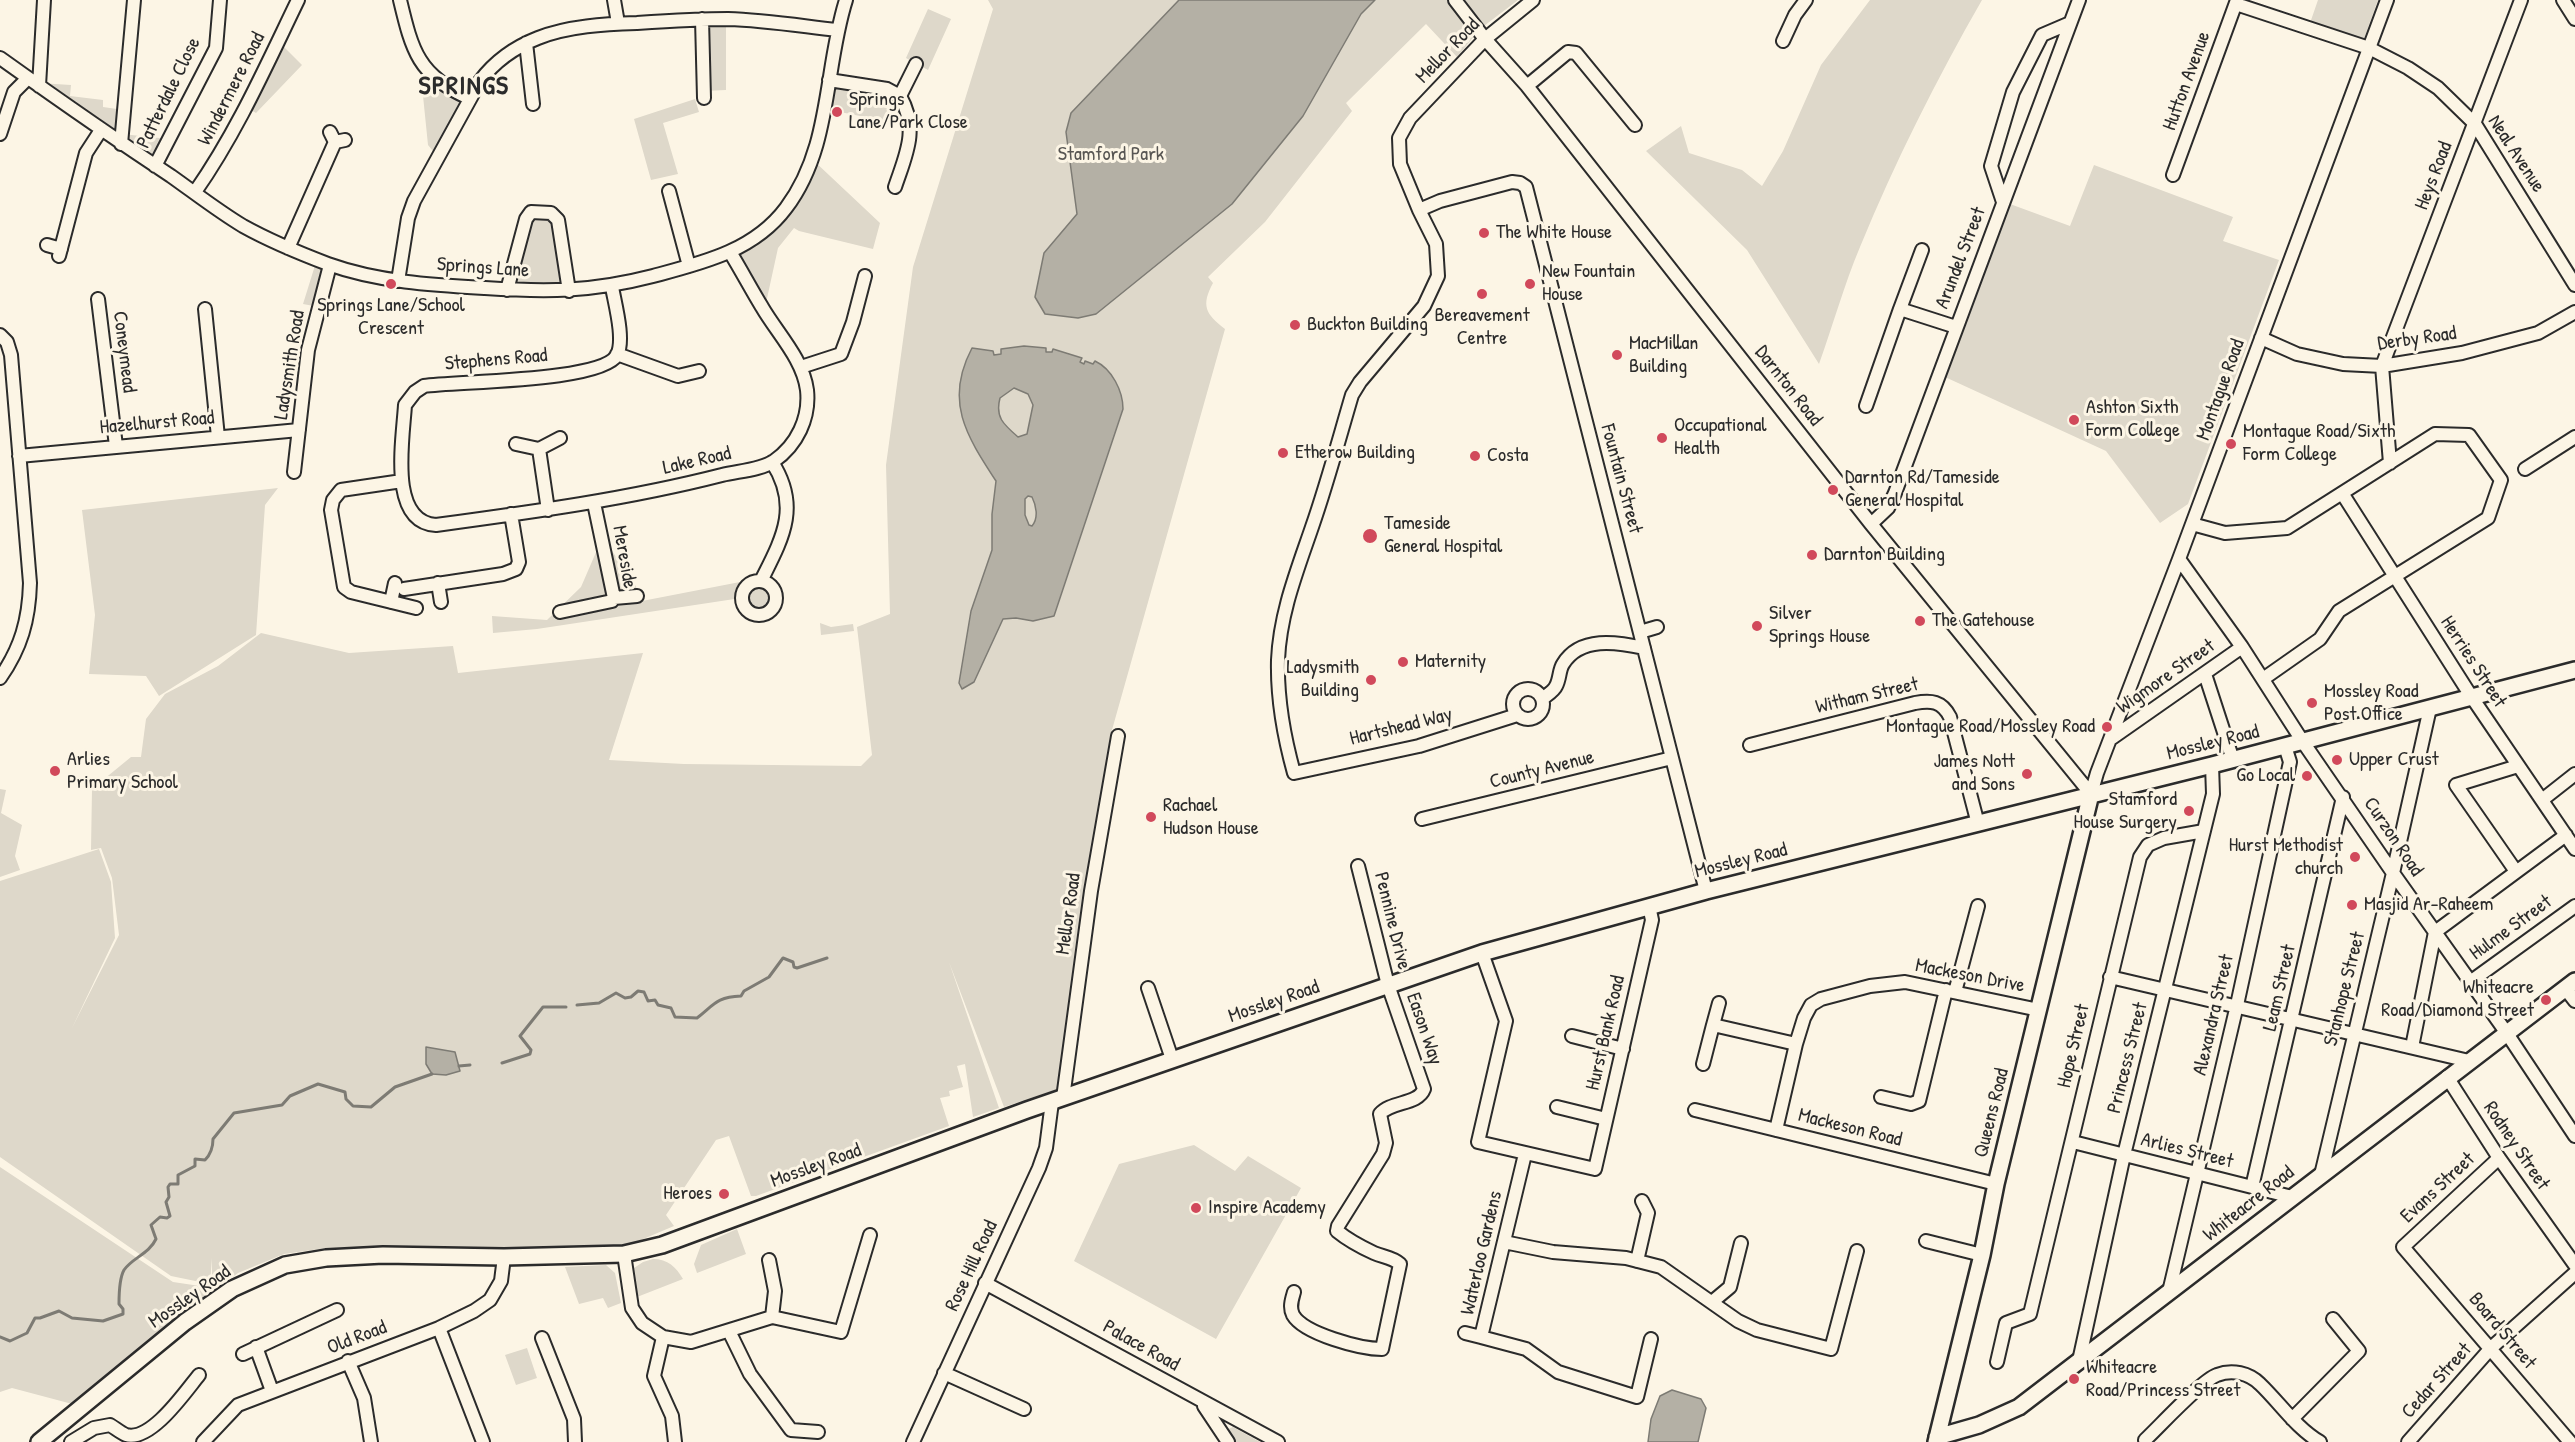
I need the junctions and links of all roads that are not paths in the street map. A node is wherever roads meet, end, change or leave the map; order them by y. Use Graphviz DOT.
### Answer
graph roads {
  1 [pos="44,0"];
  2 [pos="134,0"];
  3 [pos="220,0"];
  4 [pos="298,0"];
  5 [pos="400,0"];
  6 [pos="614,0"];
  7 [pos="846,0"];
  8 [pos="1455,0"];
  9 [pos="1533,0"];
  10 [pos="2079,0"];
  11 [pos="2387,0"];
  12 [pos="2521,0"];
  13 [pos="2563,0"];
  14 [pos="1804,1"];
  15 [pos="2236,2"];
  16 [pos="702,19"];
  17 [pos="2575,19"];
  18 [pos="618,23"];
  19 [pos="2070,23"];
  20 [pos="837,30"];
  21 [pos="1485,39"];
  22 [pos="1783,40"];
  23 [pos="526,44"];
  24 [pos="2369,48"];
  25 [pos="0,58"];
  26 [pos="916,64"];
  27 [pos="28,78"];
  28 [pos="829,80"];
  29 [pos="39,86"];
  30 [pos="1527,86"];
  31 [pos="900,96"];
  32 [pos="469,98"];
  33 [pos="704,98"];
  34 [pos="533,104"];
  35 [pos="2475,124"];
  36 [pos="1635,125"];
  37 [pos="101,130"];
  38 [pos="0,134"];
  39 [pos="337,138"];
  40 [pos="121,144"];
  41 [pos="155,166"];
  42 [pos="2173,175"];
  43 [pos="896,187"];
  44 [pos="669,191"];
  45 [pos="195,192"];
  46 [pos="2003,202"];
  47 [pos="1419,210"];
  48 [pos="47,245"];
  49 [pos="288,248"];
  50 [pos="1922,250"];
  51 [pos="730,252"];
  52 [pos="330,265"];
  53 [pos="689,266"];
  54 [pos="865,276"];
  55 [pos="398,281"];
  56 [pos="2575,285"];
  57 [pos="612,287"];
  58 [pos="507,290"];
  59 [pos="569,291"];
  60 [pos="98,299"];
  61 [pos="205,309"];
  62 [pos="1900,309"];
  63 [pos="2575,312"];
  64 [pos="1956,327"];
  65 [pos="2,336"];
  66 [pos="2261,338"];
  67 [pos="617,354"];
  68 [pos="2382,366"];
  69 [pos="801,367"];
  70 [pos="699,371"];
  71 [pos="1866,406"];
  72 [pos="299,430"];
  73 [pos="218,437"];
  74 [pos="2575,437"];
  75 [pos="560,438"];
  76 [pos="516,444"];
  77 [pos="117,446"];
  78 [pos="539,449"];
  79 [pos="19,456"];
  80 [pos="772,462"];
  81 [pos="2390,463"];
  82 [pos="2525,469"];
  83 [pos="294,472"];
  84 [pos="402,481"];
  85 [pos="2342,493"];
  86 [pos="405,496"];
  87 [pos="594,503"];
  88 [pos="548,510"];
  89 [pos="511,514"];
  90 [pos="1871,524"];
  91 [pos="2192,524"];
  92 [pos="2179,559"];
  93 [pos="2396,576"];
  94 [pos="761,581"];
  95 [pos="438,584"];
  96 [pos="637,596"];
  97 [pos="614,598"];
  98 [pos="391,602"];
  99 [pos="441,602"];
  100 [pos="416,608"];
  101 [pos="560,612"];
  102 [pos="1657,627"];
  103 [pos="1640,632"];
  104 [pos="2242,647"];
  105 [pos="1644,648"];
  106 [pos="2575,670"];
  107 [pos="2205,674"];
  108 [pos="0,678"];
  109 [pos="2263,679"];
  110 [pos="2471,696"];
  111 [pos="1542,699"];
  112 [pos="2430,708"];
  113 [pos="1517,715"];
  114 [pos="1118,736"];
  115 [pos="2112,738"];
  116 [pos="2303,742"];
  117 [pos="1750,745"];
  118 [pos="2285,746"];
  119 [pos="1672,758"];
  120 [pos="2233,760"];
  121 [pos="2212,765"];
  122 [pos="2518,766"];
  123 [pos="2575,774"];
  124 [pos="2091,794"];
  125 [pos="2343,797"];
  126 [pos="2542,800"];
  127 [pos="1422,819"];
  128 [pos="1978,824"];
  129 [pos="2204,831"];
  130 [pos="2566,835"];
  131 [pos="2575,849"];
  132 [pos="1358,866"];
  133 [pos="2516,870"];
  134 [pos="2393,873"];
  135 [pos="1706,891"];
  136 [pos="1649,906"];
  137 [pos="1978,906"];
  138 [pos="2575,906"];
  139 [pos="2435,932"];
  140 [pos="1482,953"];
  141 [pos="2110,977"];
  142 [pos="2470,981"];
  143 [pos="2570,984"];
  144 [pos="1388,985"];
  145 [pos="1148,988"];
  146 [pos="2166,989"];
  147 [pos="1951,991"];
  148 [pos="2575,1002"];
  149 [pos="1719,1003"];
  150 [pos="2237,1005"];
  151 [pos="2039,1010"];
  152 [pos="2293,1019"];
  153 [pos="1713,1025"];
  154 [pos="2506,1032"];
  155 [pos="2354,1034"];
  156 [pos="1572,1036"];
  157 [pos="1796,1044"];
  158 [pos="2412,1047"];
  159 [pos="1623,1049"];
  160 [pos="1172,1059"];
  161 [pos="2469,1060"];
  162 [pos="1703,1064"];
  163 [pos="2447,1077"];
  164 [pos="1881,1097"];
  165 [pos="1057,1100"];
  166 [pos="1557,1107"];
  167 [pos="1695,1110"];
  168 [pos="1605,1119"];
  169 [pos="1776,1130"];
  170 [pos="2575,1136"];
  171 [pos="2073,1142"];
  172 [pos="1525,1154"];
  173 [pos="2124,1155"];
  174 [pos="2499,1158"];
  175 [pos="2197,1173"];
  176 [pos="2321,1175"];
  177 [pos="1996,1184"];
  178 [pos="2252,1187"];
  179 [pos="2292,1197"];
  180 [pos="1642,1201"];
  181 [pos="870,1234"];
  182 [pos="1926,1241"];
  183 [pos="1504,1242"];
  184 [pos="1741,1243"];
  185 [pos="2403,1247"];
  186 [pos="1857,1251"];
  187 [pos="624,1254"];
  188 [pos="1982,1255"];
  189 [pos="504,1257"];
  190 [pos="769,1260"];
  191 [pos="1637,1260"];
  192 [pos="2575,1265"];
  193 [pos="2575,1274"];
  194 [pos="985,1283"];
  195 [pos="1294,1292"];
  196 [pos="2169,1292"];
  197 [pos="1712,1302"];
  198 [pos="337,1310"];
  199 [pos="772,1317"];
  200 [pos="2333,1319"];
  201 [pos="439,1328"];
  202 [pos="729,1330"];
  203 [pos="1465,1333"];
  204 [pos="663,1337"];
  205 [pos="1481,1337"];
  206 [pos="542,1338"];
  207 [pos="1651,1339"];
  208 [pos="256,1347"];
  209 [pos="2491,1348"];
  210 [pos="243,1354"];
  211 [pos="348,1361"];
  212 [pos="2079,1361"];
  213 [pos="1997,1362"];
  214 [pos="945,1373"];
  215 [pos="199,1375"];
  216 [pos="272,1391"];
  217 [pos="1201,1402"];
  218 [pos="1024,1409"];
  219 [pos="2292,1419"];
  220 [pos="818,1432"];
  221 [pos="1937,1439"];
  222 [pos="2145,1441"];
  223 [pos="39,1442"];
  224 [pos="71,1442"];
  225 [pos="205,1442"];
  226 [pos="371,1442"];
  227 [pos="483,1442"];
  228 [pos="575,1442"];
  229 [pos="675,1442"];
  230 [pos="912,1442"];
  231 [pos="1228,1442"];
  232 [pos="1278,1442"];
  233 [pos="2320,1442"];
  234 [pos="2408,1442"];
  235 [pos="2570,1442"];
  1 -- 29 [label="street"];
  2 -- 40 [label="street"];
  3 -- 41 [label="street, Patterdale Close"];
  4 -- 45 [label="street, Windermere Road"];
  5 -- 32 [label="street"];
  6 -- 18 [label="street"];
  7 -- 20 [label="street, Springs Lane"];
  8 -- 21 [label="street, Darnton Road"];
  9 -- 21 [label="street, Mellor Road"];
  10 -- 19 [label="street, Arundel Street"];
  11 -- 24 [label="street, Montague Road"];
  12 -- 35 [label="street, Heys Road"];
  13 -- 17 [label="street"];
  14 -- 22 [label="street"];
  15 -- 24 [label="street, Neal Avenue"];
  15 -- 42 [label="street, Hutton Avenue"];
  16 -- 18 [label="street"];
  16 -- 20 [label="street"];
  16 -- 33 [label="street"];
  18 -- 23 [label="street"];
  19 -- 46 [label="street, Arundel Street"];
  19 -- 46 [label="street"];
  20 -- 28 [label="street, Springs Lane"];
  21 -- 30 [label="street, Darnton Road"];
  21 -- 47 [label="street, Mellor Road"];
  23 -- 32 [label="street"];
  23 -- 34 [label="street"];
  24 -- 35 [label="street, Neal Avenue"];
  24 -- 66 [label="street, Montague Road"];
  25 -- 27 [label="street, Springs Lane"];
  26 -- 31 [label="street"];
  27 -- 29 [label="street, Springs Lane"];
  27 -- 38 [label="street"];
  28 -- 31 [label="street"];
  28 -- 51 [label="street, Springs Lane"];
  29 -- 37 [label="street, Springs Lane"];
  30 -- 36 [label="street"];
  30 -- 90 [label="street, Darnton Road"];
  31 -- 43 [label="street"];
  32 -- 55 [label="street"];
  35 -- 56 [label="street, Neal Avenue"];
  35 -- 68 [label="street, Heys Road"];
  37 -- 40 [label="street, Springs Lane"];
  37 -- 48 [label="street"];
  39 -- 49 [label="street"];
  40 -- 41 [label="street, Springs Lane"];
  41 -- 45 [label="street, Springs Lane"];
  44 -- 53 [label="street"];
  45 -- 49 [label="street, Springs Lane"];
  46 -- 64 [label="street, Arundel Street"];
  47 -- 103 [label="street, Fountain Street"];
  47 -- 113 [label="street, Hartshead Way"];
  49 -- 52 [label="street, Springs Lane"];
  50 -- 62 [label="street"];
  51 -- 53 [label="street, Springs Lane"];
  51 -- 69 [label="street"];
  52 -- 55 [label="street, Springs Lane"];
  52 -- 72 [label="street, Ladysmith Road"];
  53 -- 57 [label="street, Springs Lane"];
  54 -- 69 [label="street"];
  55 -- 58 [label="street, Springs Lane"];
  57 -- 59 [label="street, Springs Lane"];
  57 -- 67 [label="street"];
  58 -- 59 [label="street, Springs Lane"];
  58 -- 59 [label="street"];
  60 -- 77 [label="street, Coneymead"];
  61 -- 73 [label="street"];
  62 -- 64 [label="street"];
  62 -- 71 [label="street"];
  63 -- 68 [label="street, Derby Road"];
  64 -- 90 [label="street, Arundel Street"];
  65 -- 79 [label="street"];
  66 -- 68 [label="street, Derby Road"];
  66 -- 91 [label="street, Montague Road"];
  67 -- 70 [label="street"];
  67 -- 84 [label="street, Stephens Road"];
  68 -- 81 [label="street"];
  69 -- 80 [label="street"];
  72 -- 73 [label="street, Hazelhurst Road"];
  72 -- 83 [label="street, Ladysmith Road"];
  73 -- 77 [label="street, Hazelhurst Road"];
  74 -- 82 [label="street"];
  75 -- 78 [label="street"];
  76 -- 78 [label="street"];
  77 -- 79 [label="street, Hazelhurst Road"];
  78 -- 88 [label="street"];
  79 -- 108 [label="street"];
  80 -- 87 [label="street, Lake Road"];
  80 -- 94 [label="street"];
  81 -- 85 [label="street"];
  81 -- 93 [label="street"];
  84 -- 86 [label="street, Stephens Road"];
  84 -- 98 [label="street"];
  85 -- 91 [label="street"];
  85 -- 93 [label="street, Herries Street"];
  86 -- 89 [label="street, Lake Road"];
  87 -- 88 [label="street, Lake Road"];
  87 -- 97 [label="street, Mereside"];
  88 -- 89 [label="street, Lake Road"];
  89 -- 95 [label="street"];
  90 -- 124 [label="street, Darnton Road"];
  91 -- 92 [label="street, Montague Road"];
  92 -- 104 [label="street, Curzon Road"];
  92 -- 115 [label="street, Montague Road"];
  93 -- 109 [label="street"];
  93 -- 110 [label="street, Herries Street"];
  95 -- 98 [label="street"];
  95 -- 99 [label="street"];
  96 -- 97 [label="street"];
  97 -- 101 [label="street, Mereside"];
  98 -- 100 [label="street"];
  102 -- 103 [label="street"];
  103 -- 105 [label="street, Fountain Street"];
  104 -- 107 [label="street, Wigmore Street"];
  104 -- 109 [label="street, Curzon Road"];
  105 -- 111 [label="street"];
  105 -- 119 [label="street, Fountain Street"];
  106 -- 110 [label="main road, Mossley Road"];
  107 -- 115 [label="street, Wigmore Street"];
  107 -- 120 [label="street"];
  109 -- 116 [label="street, Curzon Road"];
  110 -- 112 [label="main road, Mossley Road"];
  110 -- 122 [label="street, Herries Street"];
  111 -- 113 [label="street"];
  111 -- 113 [label="street"];
  112 -- 116 [label="main road, Mossley Road"];
  112 -- 134 [label="street, Stanhope Street"];
  114 -- 165 [label="street, Mellor Road"];
  115 -- 124 [label="street, Montague Road"];
  116 -- 118 [label="main road, Mossley Road"];
  116 -- 125 [label="street, Curzon Road"];
  117 -- 128 [label="street, Witham Street"];
  118 -- 120 [label="main road, Mossley Road"];
  118 -- 150 [label="street, Alexandra Street"];
  119 -- 127 [label="street, County Avenue"];
  119 -- 135 [label="street, Fountain Street"];
  120 -- 121 [label="main road, Mossley Road"];
  121 -- 124 [label="main road, Mossley Road"];
  121 -- 129 [label="street, Princess Street"];
  122 -- 126 [label="street, Herries Street"];
  122 -- 133 [label="street"];
  123 -- 126 [label="street"];
  124 -- 128 [label="main road, Mossley Road"];
  124 -- 151 [label="main road, Queens Road"];
  125 -- 134 [label="street, Curzon Road"];
  125 -- 152 [label="street, Leam Street"];
  126 -- 130 [label="street, Herries Street"];
  128 -- 135 [label="main road, Mossley Road"];
  129 -- 141 [label="street, Hope Street"];
  129 -- 146 [label="street, Princess Street"];
  130 -- 131 [label="street, Herries Street"];
  130 -- 133 [label="street"];
  132 -- 144 [label="street, Pennine Drive"];
  133 -- 139 [label="street"];
  134 -- 139 [label="street, Curzon Road"];
  134 -- 155 [label="street, Stanhope Street"];
  135 -- 136 [label="main road, Mossley Road"];
  136 -- 140 [label="main road, Mossley Road"];
  136 -- 159 [label="street, Hurst Bank Road"];
  137 -- 147 [label="street"];
  138 -- 142 [label="street, Hulme Street"];
  139 -- 142 [label="street, Curzon Road"];
  139 -- 158 [label="street"];
  140 -- 144 [label="main road, Mossley Road"];
  140 -- 172 [label="street"];
  141 -- 146 [label="street"];
  141 -- 171 [label="street, Hope Street"];
  142 -- 154 [label="street, Curzon Road"];
  143 -- 148 [label="street"];
  143 -- 154 [label="main road, Whiteacre Road"];
  144 -- 160 [label="main road, Mossley Road"];
  144 -- 195 [label="street, Eason Way"];
  145 -- 160 [label="street"];
  146 -- 150 [label="street"];
  146 -- 173 [label="street, Princess Street"];
  147 -- 151 [label="street, Mackeson Drive"];
  147 -- 157 [label="street, Mackeson Drive"];
  147 -- 164 [label="street"];
  149 -- 153 [label="street"];
  150 -- 152 [label="street"];
  150 -- 175 [label="street, Alexandra Street"];
  151 -- 177 [label="main road, Queens Road"];
  152 -- 155 [label="street"];
  152 -- 178 [label="street, Leam Street"];
  153 -- 157 [label="street"];
  153 -- 162 [label="street"];
  154 -- 161 [label="main road, Whiteacre Road"];
  154 -- 170 [label="street, Curzon Road"];
  155 -- 158 [label="street"];
  155 -- 176 [label="street, Stanhope Street"];
  156 -- 159 [label="street"];
  157 -- 169 [label="street, Mackeson Drive"];
  158 -- 161 [label="street"];
  159 -- 168 [label="street, Hurst Bank Road"];
  160 -- 165 [label="main road, Mossley Road"];
  161 -- 163 [label="main road, Whiteacre Road"];
  163 -- 174 [label="street, Rodney Street"];
  163 -- 176 [label="main road, Whiteacre Road"];
  165 -- 187 [label="main road, Mossley Road"];
  165 -- 194 [label="street, Rose Hill Road"];
  166 -- 168 [label="street"];
  167 -- 169 [label="street, Mackeson Road"];
  168 -- 172 [label="street, Hurst Bank Road"];
  169 -- 177 [label="street, Mackeson Road"];
  171 -- 173 [label="street, Arlies Street"];
  171 -- 213 [label="street, Hope Street"];
  172 -- 183 [label="street, Waterloo Gardens"];
  173 -- 175 [label="street, Arlies Street"];
  173 -- 212 [label="street, Princess Street"];
  174 -- 185 [label="street, Evans Street"];
  174 -- 192 [label="street, Rodney Street"];
  175 -- 178 [label="street, Arlies Street"];
  175 -- 196 [label="street, Alexandra Street"];
  176 -- 179 [label="main road, Whiteacre Road"];
  177 -- 188 [label="main road, Queens Road"];
  178 -- 179 [label="street, Arlies Street"];
  179 -- 196 [label="main road, Whiteacre Road"];
  180 -- 191 [label="street"];
  181 -- 199 [label="street"];
  182 -- 188 [label="street"];
  183 -- 191 [label="street"];
  183 -- 205 [label="street, Waterloo Gardens"];
  184 -- 197 [label="street"];
  185 -- 209 [label="street, Board Street"];
  186 -- 197 [label="street"];
  187 -- 189 [label="main road, Mossley Road"];
  187 -- 204 [label="street"];
  188 -- 221 [label="main road, Queens Road"];
  189 -- 201 [label="street, Old Road"];
  189 -- 223 [label="main road, Mossley Road"];
  190 -- 199 [label="street"];
  191 -- 197 [label="street"];
  193 -- 209 [label="street, Cedar Street"];
  194 -- 214 [label="street, Rose Hill Road"];
  194 -- 217 [label="street, Palace Road"];
  196 -- 212 [label="main road, Whiteacre Road"];
  198 -- 208 [label="street"];
  199 -- 202 [label="street"];
  200 -- 219 [label="street"];
  201 -- 211 [label="street, Old Road"];
  201 -- 227 [label="street"];
  202 -- 204 [label="street"];
  202 -- 220 [label="street"];
  203 -- 205 [label="street"];
  204 -- 229 [label="street"];
  205 -- 207 [label="street, Waterloo Gardens"];
  206 -- 228 [label="street"];
  208 -- 210 [label="street"];
  208 -- 216 [label="street"];
  209 -- 234 [label="street, Cedar Street"];
  209 -- 235 [label="street, Board Street"];
  211 -- 216 [label="street, Old Road"];
  211 -- 226 [label="street"];
  212 -- 221 [label="main road, Whiteacre Road"];
  214 -- 218 [label="street"];
  214 -- 230 [label="street, Rose Hill Road"];
  215 -- 224 [label="street"];
  216 -- 225 [label="street, Old Road"];
  217 -- 231 [label="street"];
  217 -- 232 [label="street, Palace Road"];
  219 -- 222 [label="street"];
  219 -- 233 [label="street"];
}
